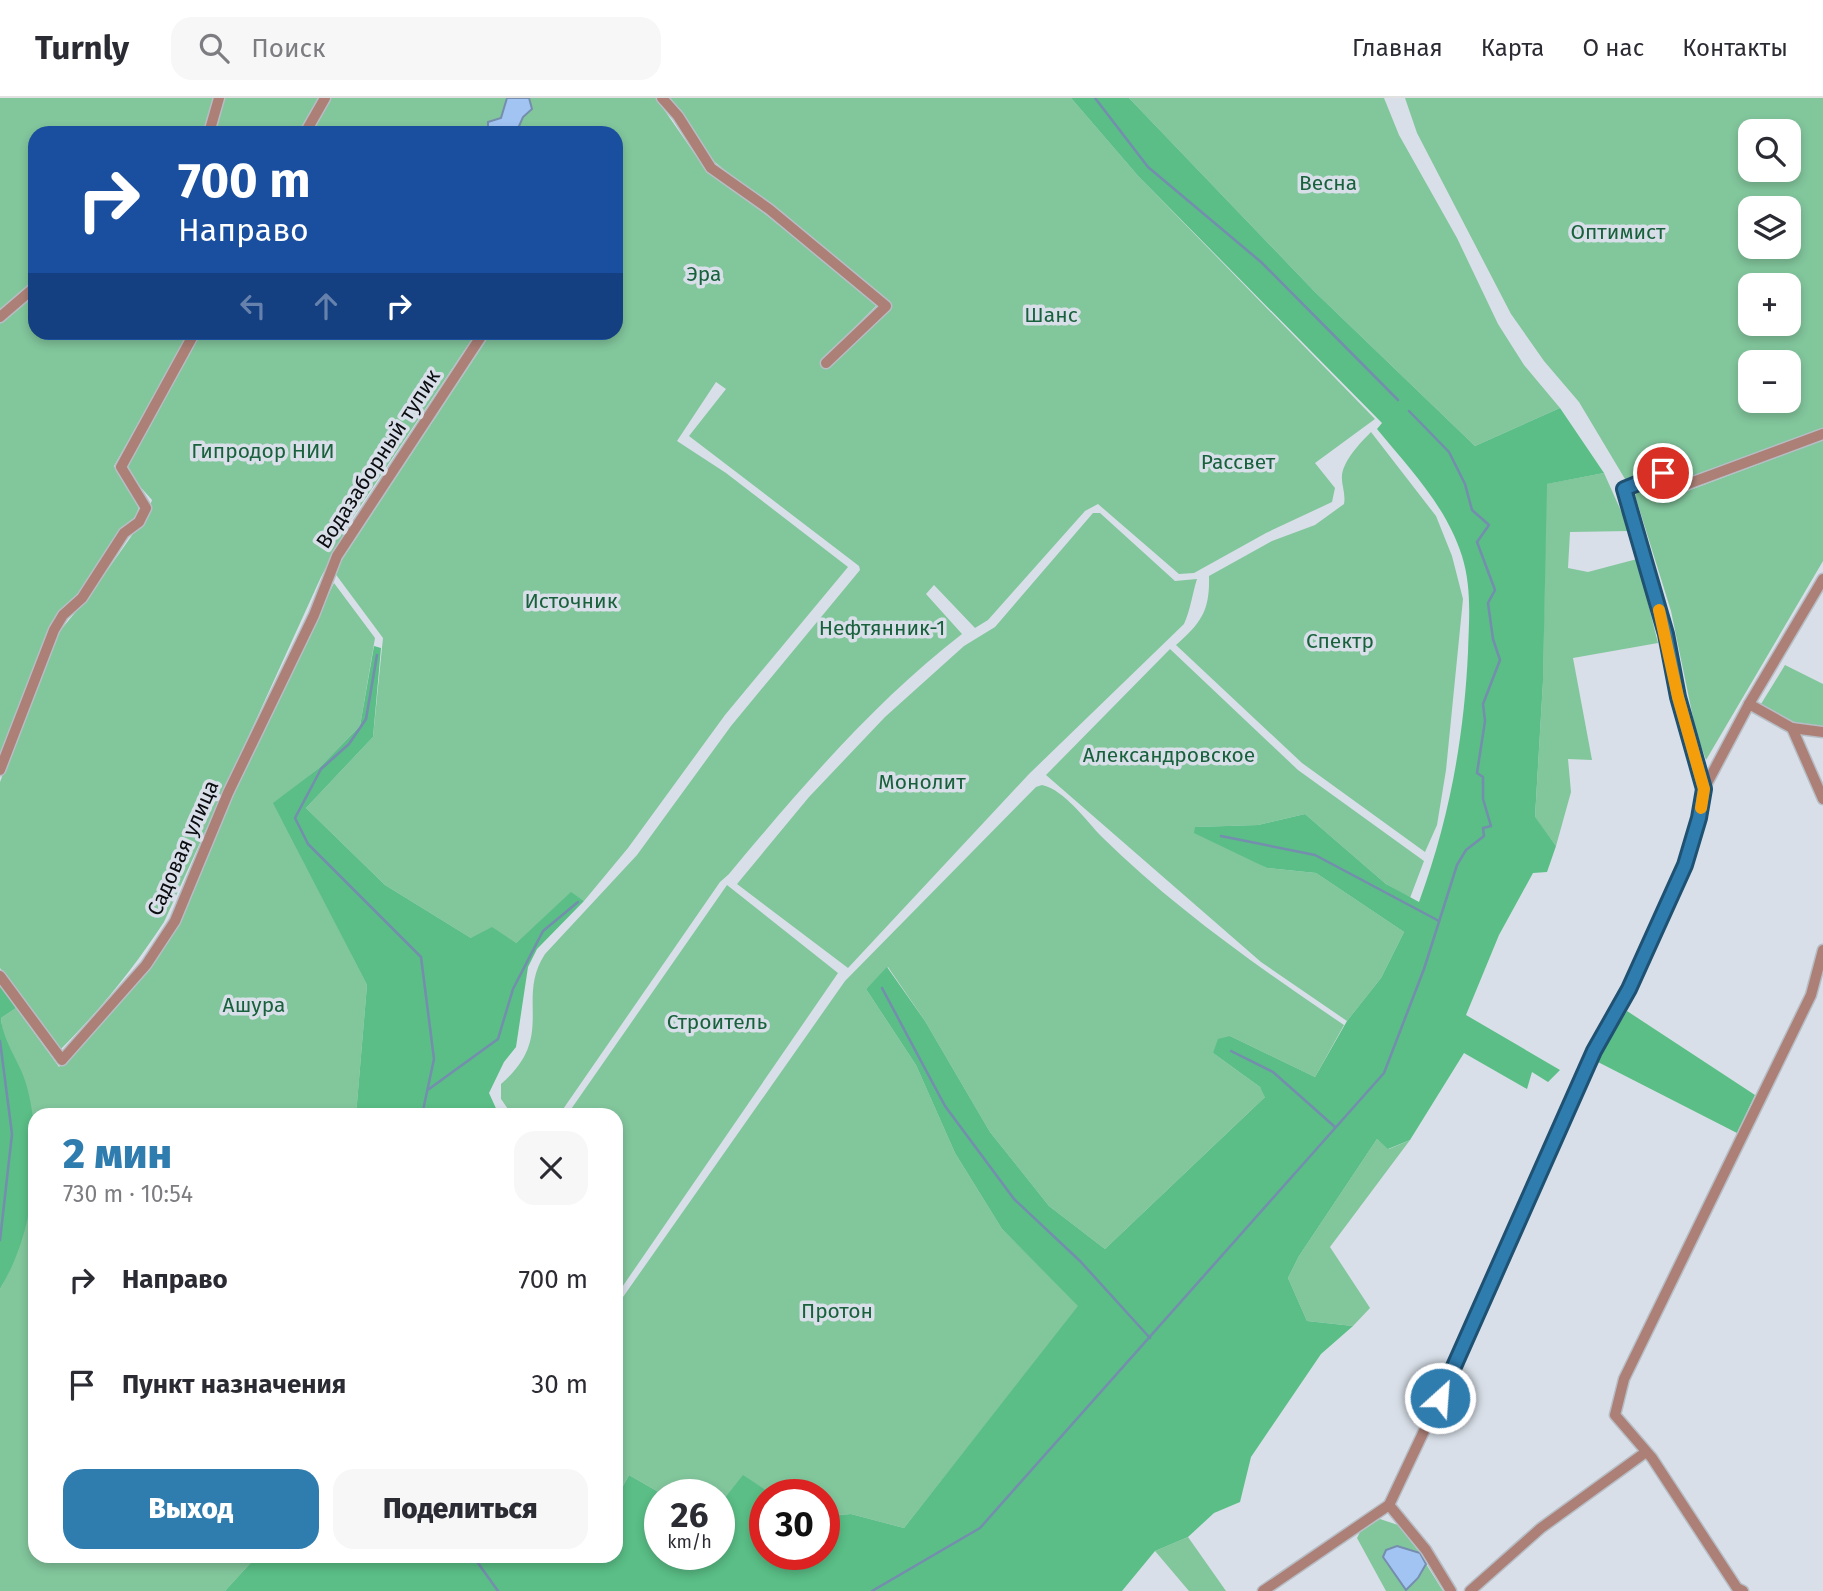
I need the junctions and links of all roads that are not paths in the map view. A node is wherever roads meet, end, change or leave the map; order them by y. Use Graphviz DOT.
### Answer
graph roads {
  1 [pos="219,98"];
  2 [pos="325,98"];
  3 [pos="663,98"];
  4 [pos="211,126"];
  5 [pos="309,126"];
  6 [pos="28,293"];
  7 [pos="0,317"];
  8 [pos="191,340"];
  9 [pos="479,340"];
  10 [pos="826,363"];
  11 [pos="1823,434"];
  12 [pos="329,573"];
  13 [pos="1823,579"];
  14 [pos="1749,704"];
  15 [pos="1792,728"];
  16 [pos="1823,732"];
  17 [pos="0,770"];
  18 [pos="1704,789"];
  19 [pos="1823,799"];
  20 [pos="1823,950"];
  21 [pos="0,976"];
  22 [pos="1646,1451"];
  23 [pos="1390,1505"];
  24 [pos="1263,1591"];
  25 [pos="1451,1591"];
  26 [pos="1470,1591"];
  27 [pos="1743,1591"];
  1 -- 4 [label="street"];
  2 -- 5 [label="street"];
  3 -- 10 [label="street"];
  6 -- 7 [label="street"];
  8 -- 17 [label="street"];
  9 -- 12 [label="street, Водазаборный тупик"];
  11 -- 18 [label="street"];
  12 -- 21 [label="street, Садовая улица"];
  13 -- 14 [label="street"];
  14 -- 15 [label="street"];
  14 -- 18 [label="street"];
  15 -- 16 [label="street"];
  15 -- 19 [label="street"];
  18 -- 23 [label="street"];
  20 -- 22 [label="street"];
  22 -- 26 [label="street"];
  22 -- 27 [label="street"];
  23 -- 24 [label="street"];
  23 -- 25 [label="street"];
}
